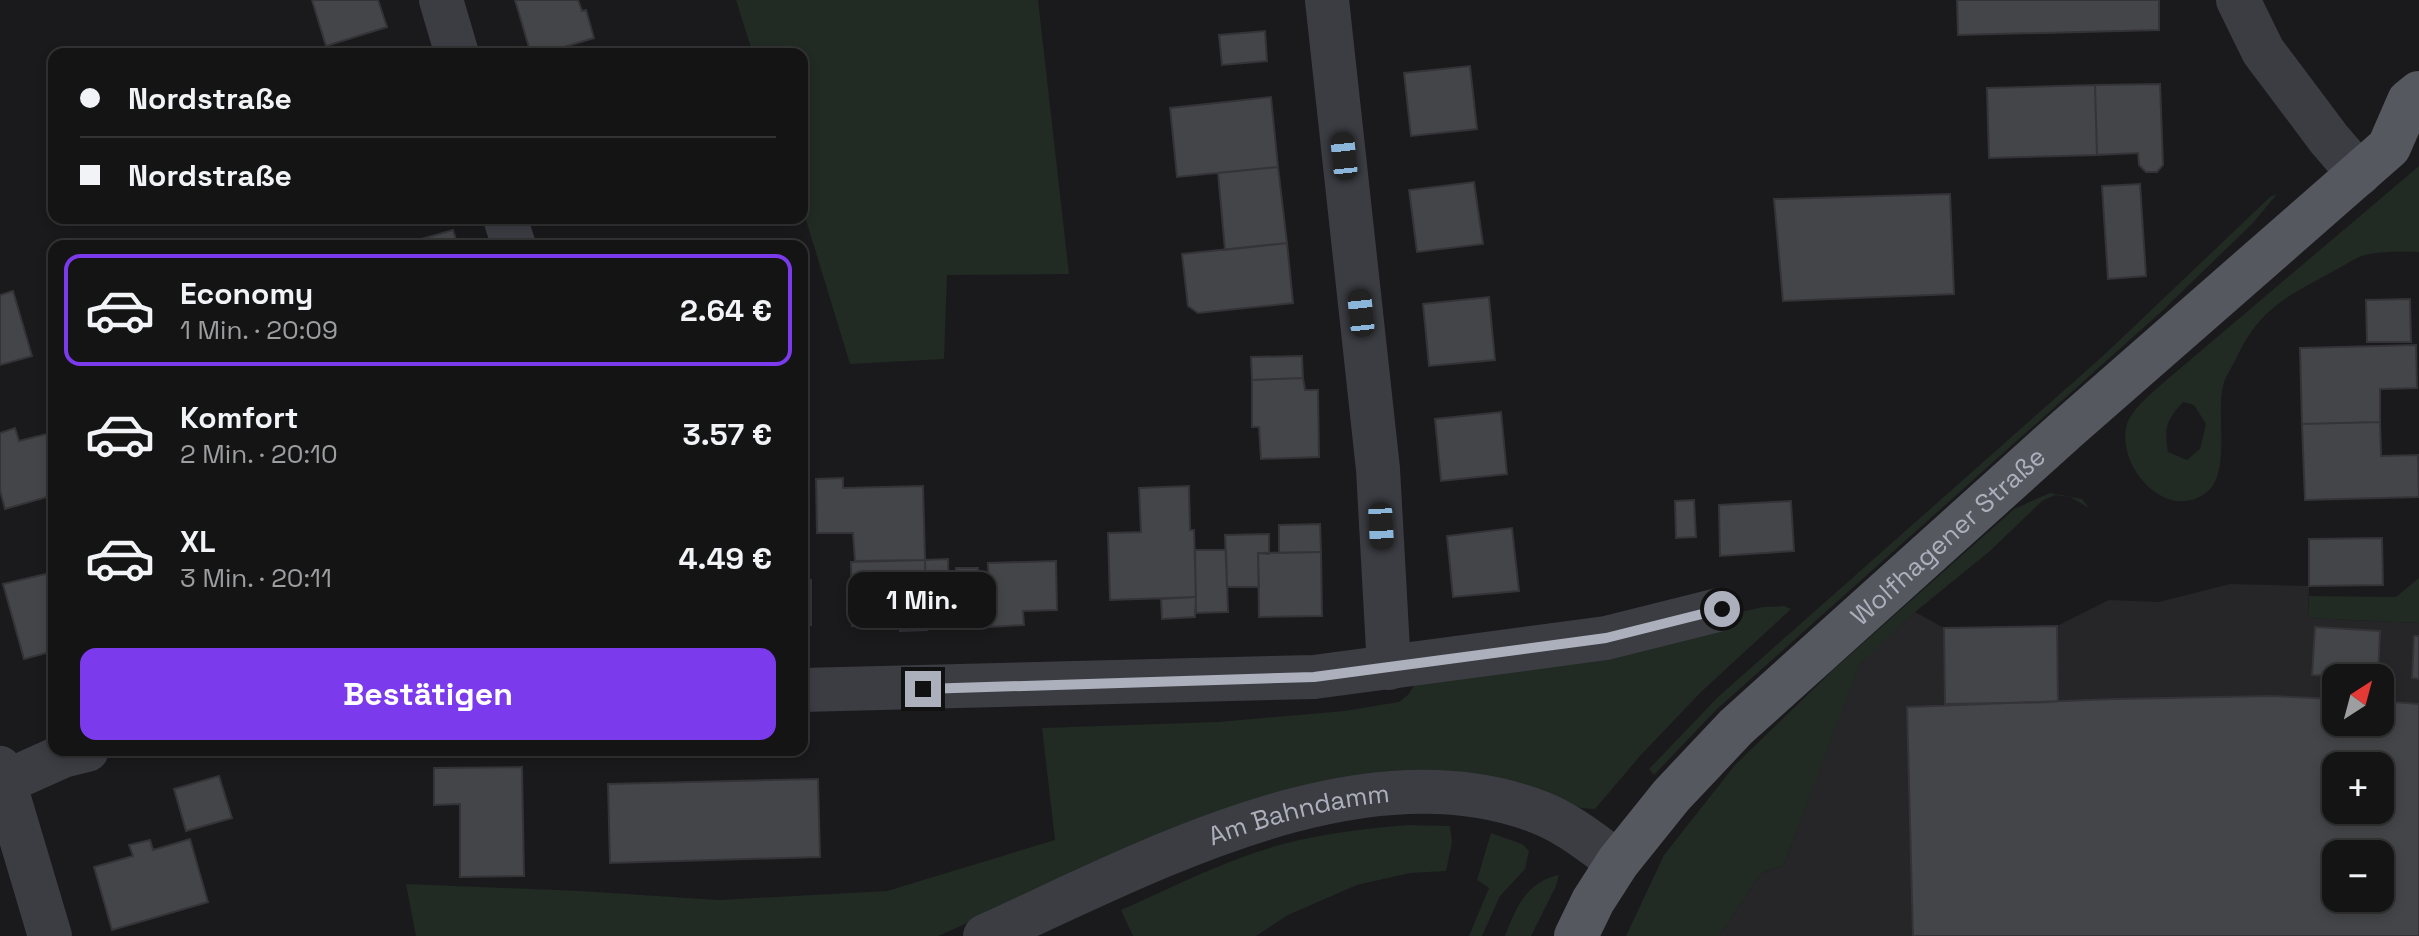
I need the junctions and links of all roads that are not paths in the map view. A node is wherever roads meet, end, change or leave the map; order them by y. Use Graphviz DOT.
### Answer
graph roads {
  1 [pos="441,0"];
  2 [pos="1327,0"];
  3 [pos="2238,0"];
  4 [pos="455,48"];
  5 [pos="2419,93"];
  6 [pos="2389,153"];
  7 [pos="1722,609"];
  8 [pos="1389,668"];
  9 [pos="808,690"];
  10 [pos="63,756"];
  11 [pos="2,775"];
  12 [pos="1618,862"];
  13 [pos="50,936"];
  14 [pos="985,936"];
  15 [pos="1576,936"];
  1 -- 4 [label="street"];
  2 -- 8 [label="street"];
  3 -- 6 [label="street"];
  5 -- 6 [label="main road, Wolfhagener Straße"];
  6 -- 12 [label="main road, Wolfhagener Straße"];
  7 -- 8 [label="street"];
  8 -- 9 [label="street"];
  10 -- 11 [label="street"];
  11 -- 13 [label="street"];
  12 -- 14 [label="street, Am Bahndamm"];
  12 -- 15 [label="main road, Wolfhagener Straße"];
}
